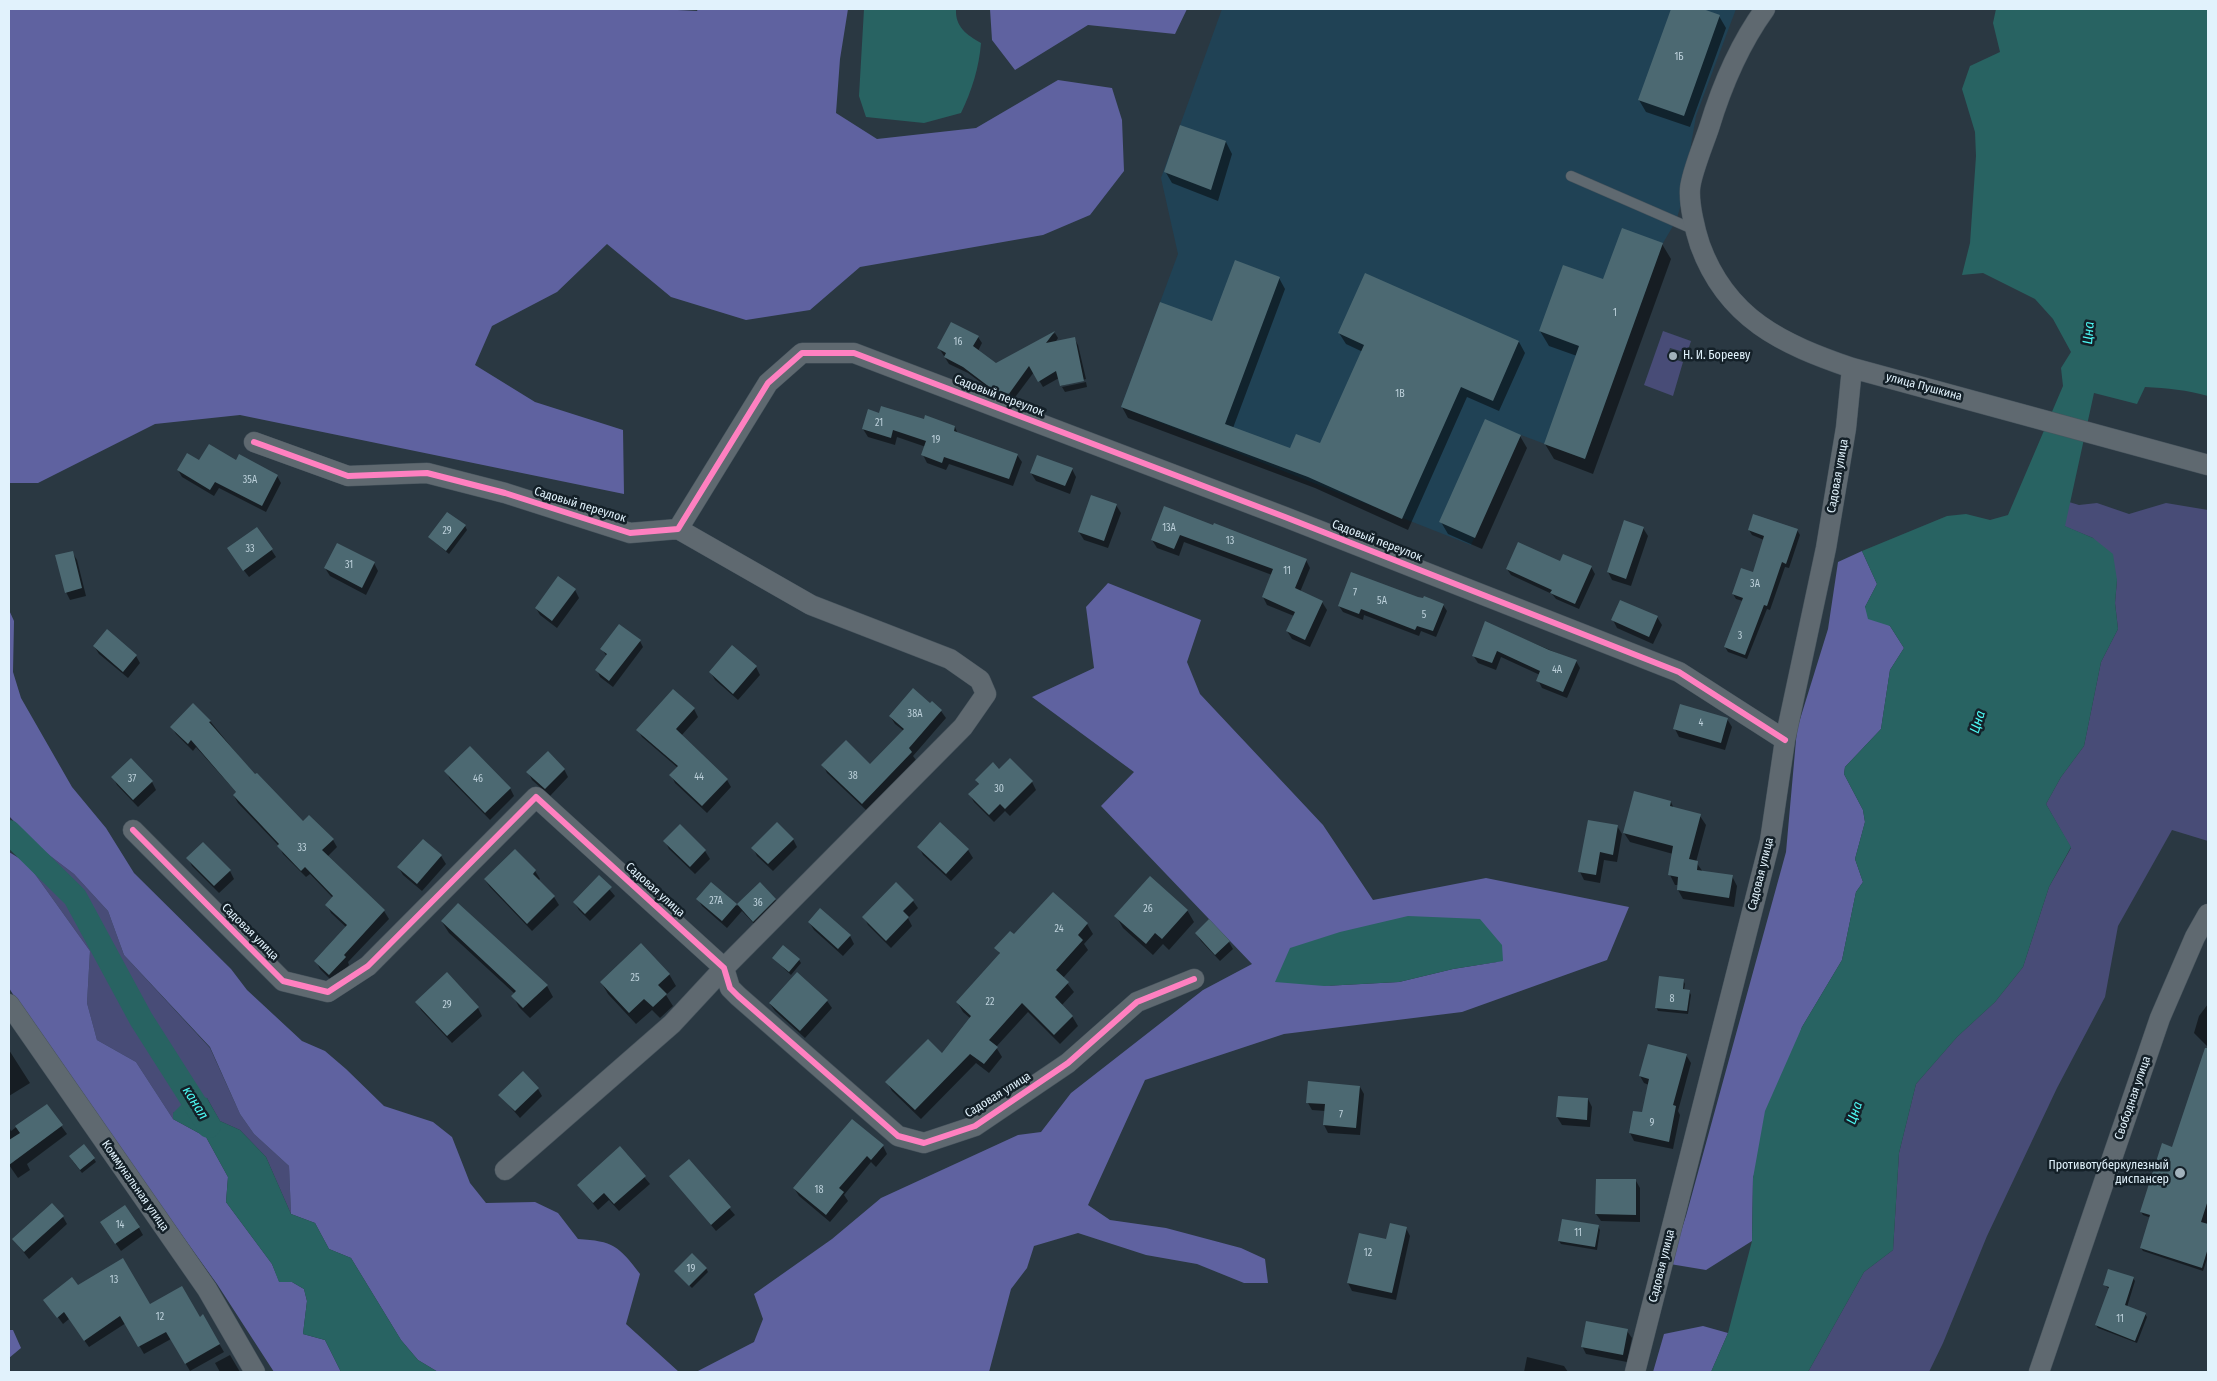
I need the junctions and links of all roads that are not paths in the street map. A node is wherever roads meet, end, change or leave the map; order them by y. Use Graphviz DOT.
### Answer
graph roads {
  1 [pos="1765,9"];
  2 [pos="1571,176"];
  3 [pos="1695,230"];
  4 [pos="1852,368"];
  5 [pos="254,442"];
  6 [pos="2208,465"];
  7 [pos="678,529"];
  8 [pos="1785,740"];
  9 [pos="133,830"];
  10 [pos="2208,914"];
  11 [pos="2201,942"];
  12 [pos="724,968"];
  13 [pos="1194,979"];
  14 [pos="9,1004"];
  15 [pos="506,1170"];
  16 [pos="255,1372"];
  17 [pos="1635,1372"];
  18 [pos="2039,1372"];
  1 -- 3 [label="street, улица Пушкина"];
  2 -- 3 [label="lane"];
  3 -- 4 [label="street, улица Пушкина"];
  4 -- 6 [label="street, улица Пушкина"];
  4 -- 8 [label="street, Садовая улица"];
  5 -- 7 [label="street, Садовый переулок"];
  7 -- 8 [label="street, Садовый переулок"];
  7 -- 12 [label="street"];
  8 -- 17 [label="street, Садовая улица"];
  9 -- 12 [label="street, Садовая улица"];
  10 -- 11 [label="street, Свободная улица"];
  11 -- 18 [label="street, Свободная улица"];
  12 -- 13 [label="street, Садовая улица"];
  12 -- 15 [label="street"];
  14 -- 16 [label="street, Коммунальная улица"];
}
